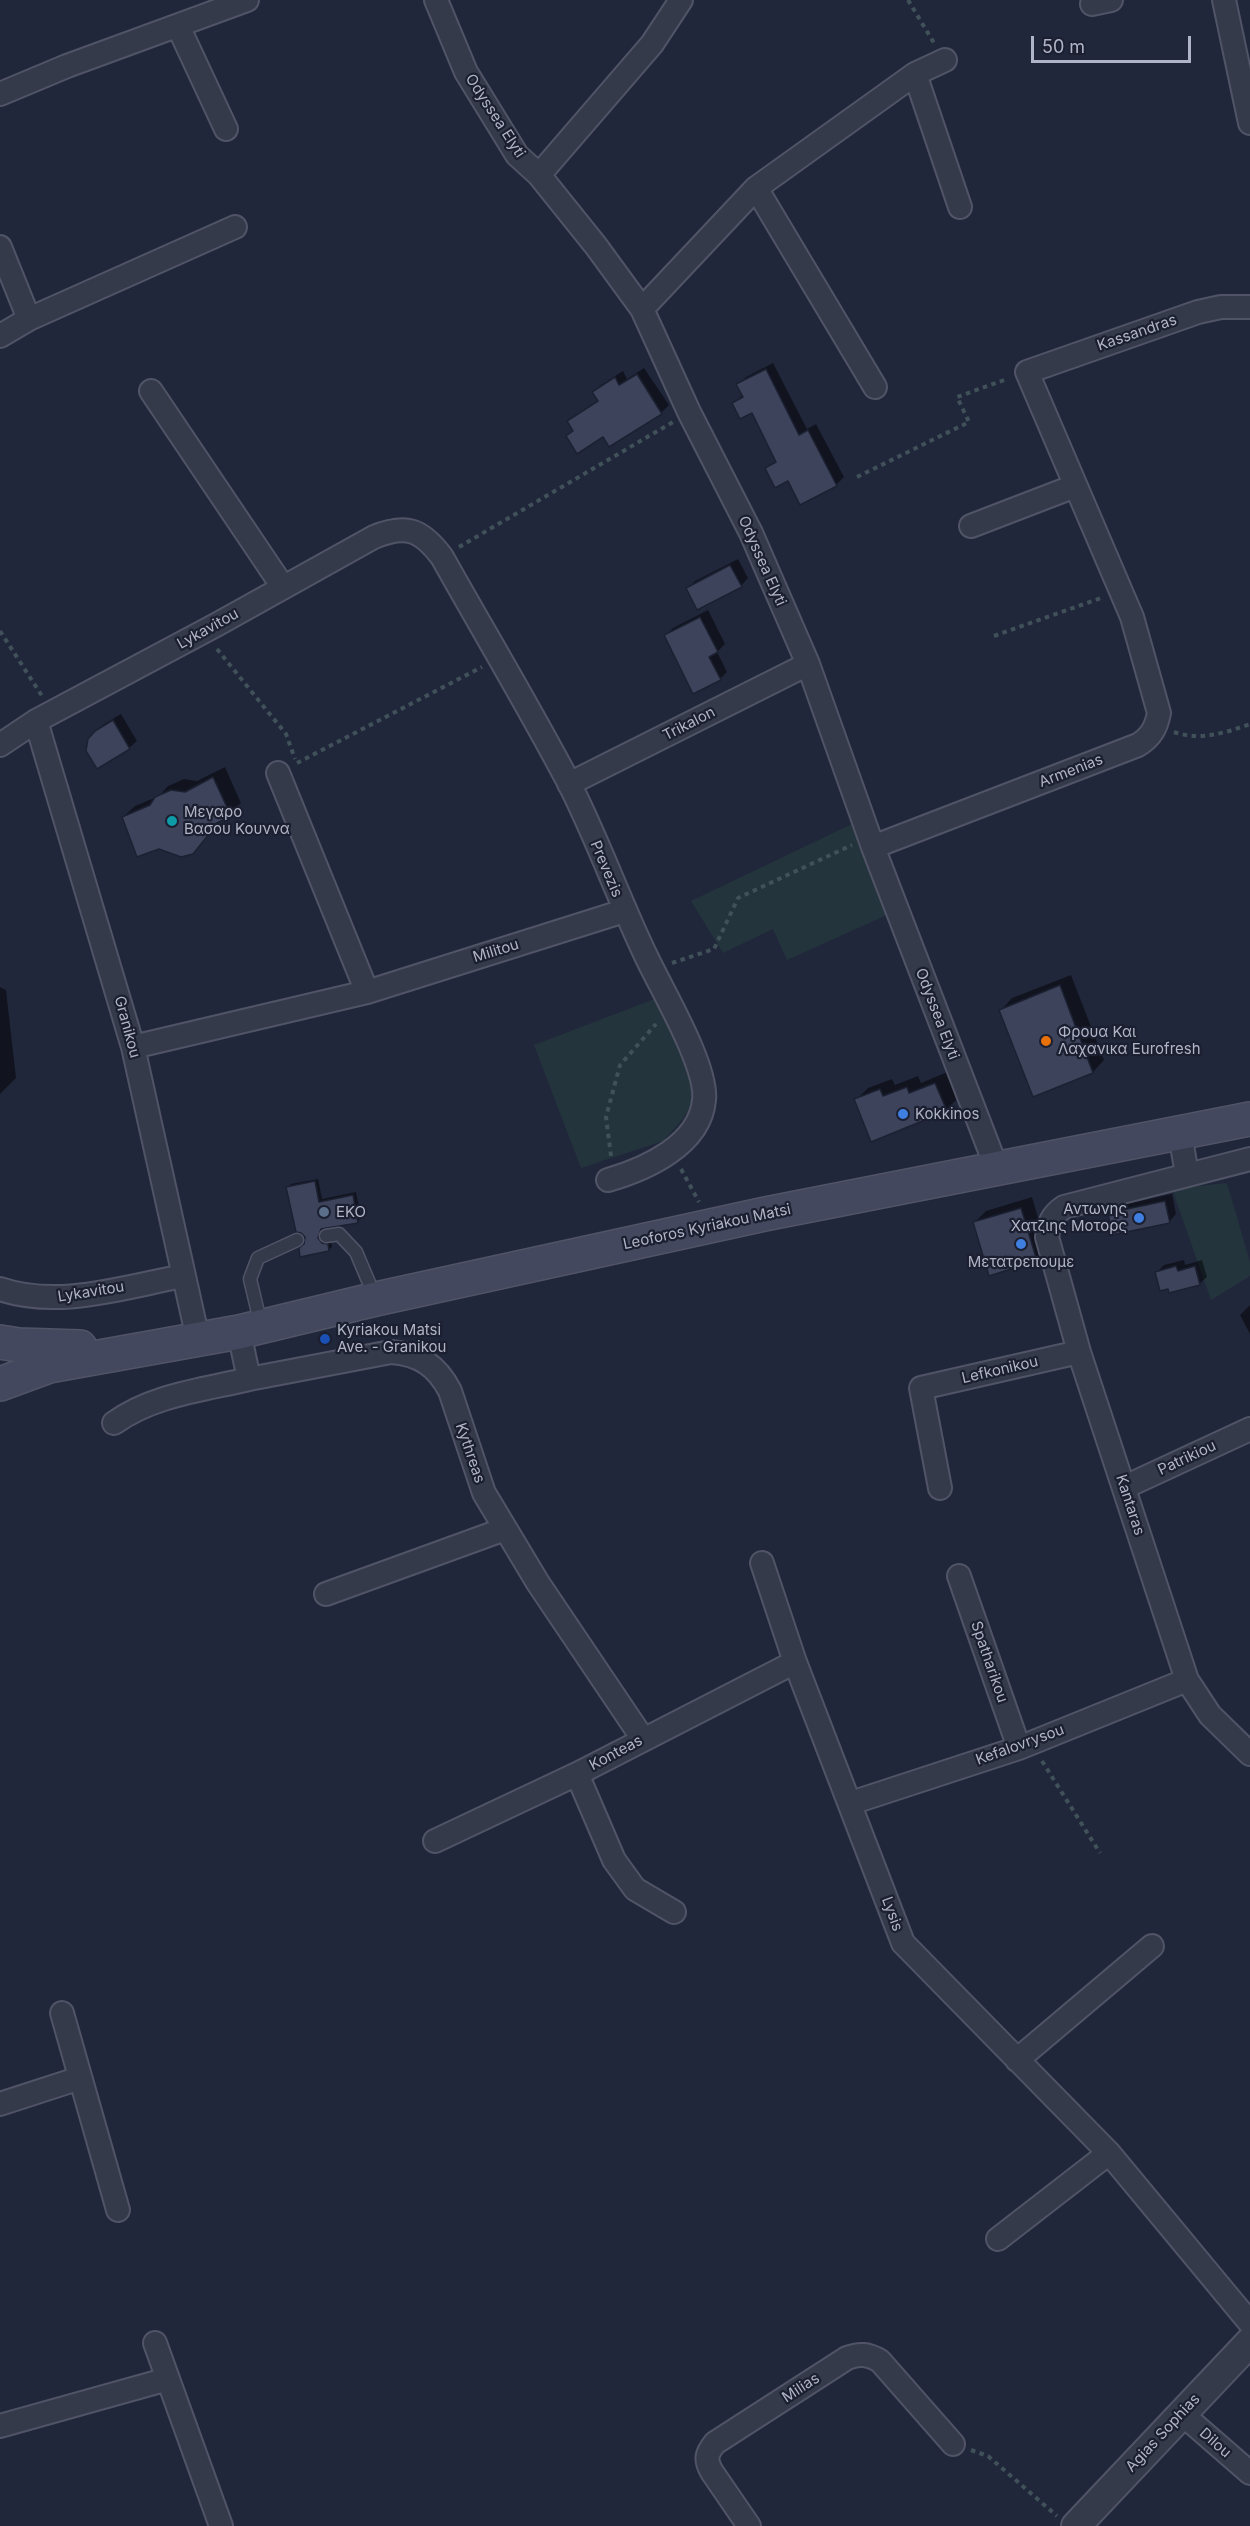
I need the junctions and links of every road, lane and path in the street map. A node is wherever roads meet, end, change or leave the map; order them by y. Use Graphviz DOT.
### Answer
graph roads {
  1 [pos="247,0"];
  2 [pos="436,0"];
  3 [pos="681,0"];
  4 [pos="908,0"];
  5 [pos="1224,0"];
  6 [pos="178,26"];
  7 [pos="945,60"];
  8 [pos="915,74"];
  9 [pos="0,94"];
  10 [pos="1250,123"];
  11 [pos="226,129"];
  12 [pos="539,175"];
  13 [pos="756,188"];
  14 [pos="960,207"];
  15 [pos="235,227"];
  16 [pos="0,247"];
  17 [pos="1250,307"];
  18 [pos="642,309"];
  19 [pos="29,319"];
  20 [pos="0,336"];
  21 [pos="1027,372"];
  22 [pos="874,387"];
  23 [pos="151,391"];
  24 [pos="689,412"];
  25 [pos="858,477"];
  26 [pos="1076,486"];
  27 [pos="971,526"];
  28 [pos="420,533"];
  29 [pos="442,557"];
  30 [pos="284,587"];
  31 [pos="1121,591"];
  32 [pos="0,631"];
  33 [pos="203,632"];
  34 [pos="994,636"];
  35 [pos="499,658"];
  36 [pos="808,664"];
  37 [pos="44,717"];
  38 [pos="1250,724"];
  39 [pos="1156,726"];
  40 [pos="0,746"];
  41 [pos="287,768"];
  42 [pos="569,784"];
  43 [pos="871,842"];
  44 [pos="624,911"];
  45 [pos="652,969"];
  46 [pos="367,992"];
  47 [pos="671,1008"];
  48 [pos="133,1047"];
  49 [pos="1250,1119"];
  50 [pos="1180,1134"];
  51 [pos="670,1150"];
  52 [pos="1250,1159"];
  53 [pos="997,1169"];
  54 [pos="1187,1173"];
  55 [pos="611,1179"];
  56 [pos="711,1226"];
  57 [pos="326,1236"];
  58 [pos="297,1240"];
  59 [pos="183,1276"];
  60 [pos="0,1289"];
  61 [pos="376,1299"];
  62 [pos="250,1329"];
  63 [pos="198,1339"];
  64 [pos="0,1342"];
  65 [pos="166,1343"];
  66 [pos="1079,1352"];
  67 [pos="249,1379"];
  68 [pos="0,1384"];
  69 [pos="114,1423"];
  70 [pos="1250,1429"];
  71 [pos="1125,1487"];
  72 [pos="940,1488"];
  73 [pos="506,1529"];
  74 [pos="762,1563"];
  75 [pos="959,1576"];
  76 [pos="326,1594"];
  77 [pos="795,1662"];
  78 [pos="1187,1680"];
  79 [pos="643,1739"];
  80 [pos="1024,1745"];
  81 [pos="1250,1754"];
  82 [pos="577,1774"];
  83 [pos="851,1803"];
  84 [pos="435,1841"];
  85 [pos="1100,1853"];
  86 [pos="674,1912"];
  87 [pos="1152,1946"];
  88 [pos="62,2013"];
  89 [pos="1017,2060"];
  90 [pos="80,2078"];
  91 [pos="0,2104"];
  92 [pos="1109,2153"];
  93 [pos="118,2210"];
  94 [pos="998,2239"];
  95 [pos="1250,2323"];
  96 [pos="1250,2342"];
  97 [pos="155,2343"];
  98 [pos="168,2379"];
  99 [pos="1181,2413"];
  100 [pos="0,2426"];
  101 [pos="953,2444"];
  102 [pos="1250,2474"];
  103 [pos="1068,2522"];
  104 [pos="220,2526"];
  105 [pos="749,2526"];
  1 -- 6 [label="street"];
  2 -- 12 [label="street, Odyssea Elyti"];
  3 -- 12 [label="street"];
  4 -- 7 [label="path"];
  5 -- 10 [label="street"];
  6 -- 9 [label="street"];
  6 -- 11 [label="street"];
  7 -- 8 [label="street"];
  8 -- 13 [label="street"];
  8 -- 14 [label="street"];
  12 -- 18 [label="street, Odyssea Elyti"];
  13 -- 18 [label="street"];
  13 -- 22 [label="street"];
  15 -- 19 [label="street"];
  16 -- 19 [label="street"];
  17 -- 21 [label="street, Kassandras"];
  18 -- 24 [label="street, Odyssea Elyti"];
  19 -- 20 [label="street"];
  21 -- 25 [label="path"];
  21 -- 26 [label="street"];
  23 -- 30 [label="street"];
  24 -- 29 [label="path"];
  24 -- 36 [label="street, Odyssea Elyti"];
  26 -- 27 [label="street"];
  26 -- 31 [label="street"];
  28 -- 29 [label="street, Prevezis"];
  28 -- 30 [label="street, Lykavitou"];
  29 -- 35 [label="street, Prevezis"];
  30 -- 33 [label="street, Lykavitou"];
  31 -- 34 [label="path"];
  31 -- 39 [label="street"];
  32 -- 37 [label="path"];
  33 -- 37 [label="street, Lykavitou"];
  33 -- 41 [label="path"];
  35 -- 41 [label="path"];
  35 -- 42 [label="street, Prevezis"];
  36 -- 42 [label="street, Trikalon"];
  36 -- 43 [label="street, Odyssea Elyti"];
  37 -- 40 [label="street, Lykavitou"];
  37 -- 48 [label="street, Granikou"];
  38 -- 39 [label="path"];
  39 -- 43 [label="street, Armenias"];
  41 -- 46 [label="street"];
  42 -- 44 [label="street, Prevezis"];
  43 -- 45 [label="path"];
  43 -- 53 [label="street, Odyssea Elyti"];
  44 -- 45 [label="street, Prevezis"];
  44 -- 46 [label="street, Militou"];
  45 -- 47 [label="street, Prevezis"];
  46 -- 48 [label="street, Militou"];
  47 -- 51 [label="street, Prevezis"];
  47 -- 55 [label="path"];
  48 -- 59 [label="street, Granikou"];
  49 -- 50 [label="main road, Leoforos Kyriakou Matsi"];
  50 -- 53 [label="main road, Leoforos Kyriakou Matsi"];
  50 -- 54 [label="street"];
  51 -- 55 [label="street, Prevezis"];
  51 -- 56 [label="path"];
  52 -- 54 [label="street"];
  53 -- 56 [label="main road, Leoforos Kyriakou Matsi"];
  54 -- 66 [label="street, Kantaras"];
  56 -- 61 [label="main road, Leoforos Kyriakou Matsi"];
  57 -- 61 [label="lane"];
  58 -- 62 [label="lane"];
  59 -- 60 [label="street, Lykavitou"];
  59 -- 63 [label="street, Granikou"];
  61 -- 62 [label="main road, Leoforos Kyriakou Matsi"];
  62 -- 63 [label="main road, Leoforos Kyriakou Matsi"];
  62 -- 67 [label="street"];
  63 -- 65 [label="main road, Leoforos Kyriakou Matsi"];
  64 -- 65 [label="main road, Leoforos Kyriakou Matsi"];
  65 -- 68 [label="main road, Leoforos Kyriakou Matsi"];
  66 -- 71 [label="street, Kantaras"];
  66 -- 72 [label="street, Lefkonikou"];
  67 -- 69 [label="street, Kythreas"];
  67 -- 73 [label="street, Kythreas"];
  70 -- 71 [label="street, Patrikiou"];
  71 -- 78 [label="street, Kantaras"];
  73 -- 76 [label="street"];
  73 -- 79 [label="street, Kythreas"];
  74 -- 77 [label="street, Lysis"];
  75 -- 80 [label="street, Spatharikou"];
  77 -- 79 [label="street, Konteas"];
  77 -- 83 [label="street, Lysis"];
  78 -- 80 [label="street, Kefalovrysou"];
  78 -- 81 [label="street, Kantaras"];
  79 -- 82 [label="street, Konteas"];
  80 -- 83 [label="street, Kefalovrysou"];
  80 -- 85 [label="path"];
  82 -- 84 [label="street, Konteas"];
  82 -- 86 [label="street"];
  83 -- 89 [label="street, Lysis"];
  87 -- 89 [label="street"];
  88 -- 90 [label="street"];
  89 -- 92 [label="street, Lysis"];
  90 -- 91 [label="street"];
  90 -- 93 [label="street"];
  92 -- 94 [label="street"];
  92 -- 95 [label="street, Lysis"];
  96 -- 99 [label="street, Agias Sophias"];
  97 -- 98 [label="street"];
  98 -- 100 [label="street"];
  98 -- 104 [label="street"];
  99 -- 102 [label="street, Dilou"];
  99 -- 103 [label="street, Agias Sophias"];
  101 -- 103 [label="path"];
  101 -- 105 [label="street, Milias"];
}
